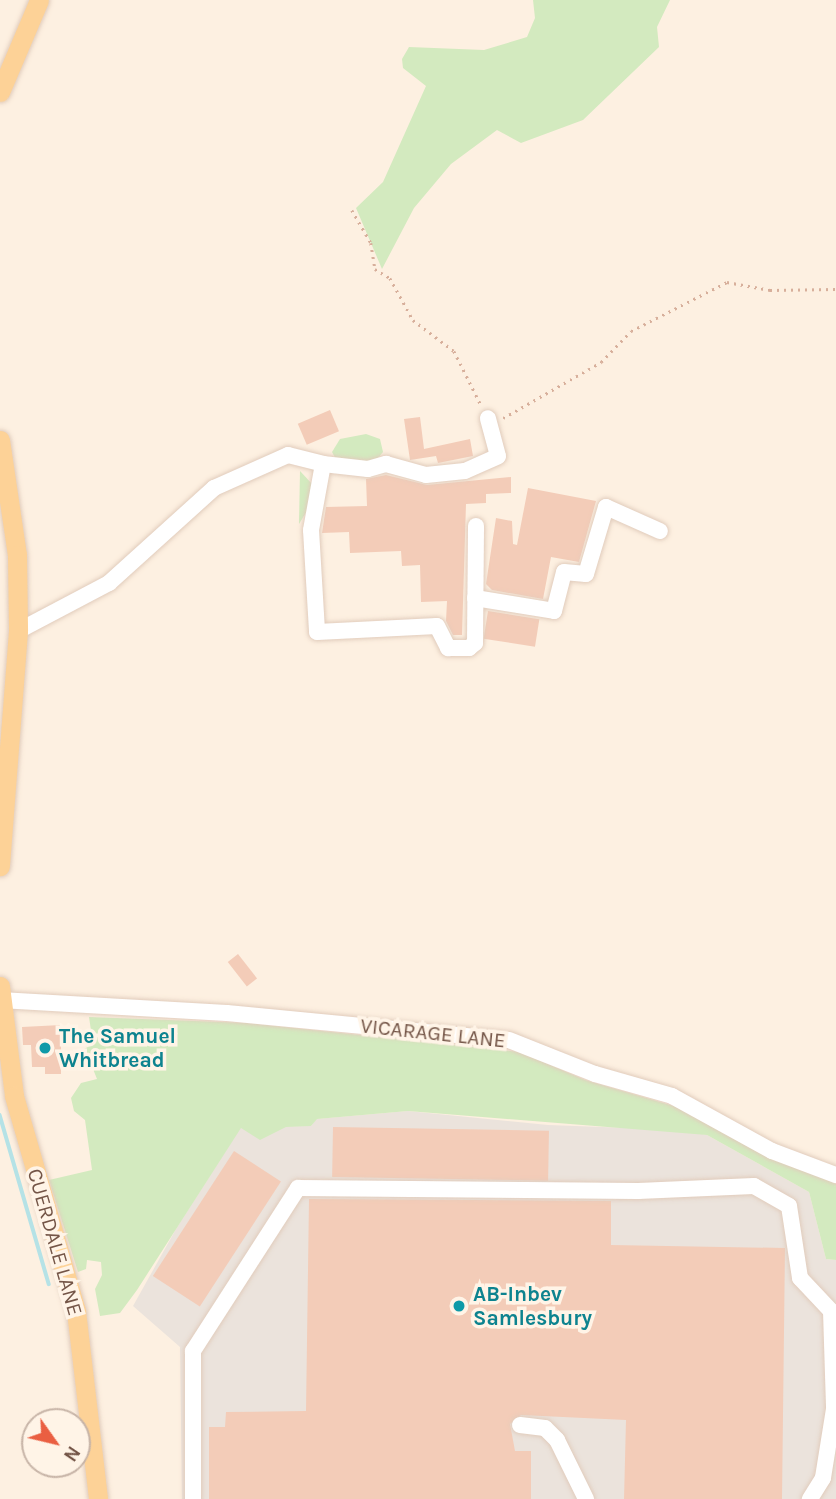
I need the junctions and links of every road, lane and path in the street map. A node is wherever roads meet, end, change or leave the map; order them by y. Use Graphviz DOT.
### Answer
graph roads {
  1 [pos="40,0"];
  2 [pos="0,92"];
  3 [pos="352,210"];
  4 [pos="836,289"];
  5 [pos="492,420"];
  6 [pos="0,440"];
  7 [pos="323,464"];
  8 [pos="476,526"];
  9 [pos="660,531"];
  10 [pos="475,598"];
  11 [pos="18,631"];
  12 [pos="0,866"];
  13 [pos="1,996"];
  14 [pos="836,1175"];
  15 [pos="520,1425"];
  16 [pos="98,1499"];
  17 [pos="193,1499"];
  18 [pos="586,1499"];
  19 [pos="810,1499"];
  1 -- 2 [label="main road"];
  3 -- 5 [label="path"];
  4 -- 5 [label="path"];
  5 -- 7 [label="street"];
  6 -- 11 [label="main road"];
  7 -- 10 [label="street"];
  7 -- 11 [label="street"];
  8 -- 10 [label="street"];
  9 -- 10 [label="street"];
  11 -- 12 [label="main road"];
  13 -- 14 [label="street, VICARAGE LANE"];
  13 -- 16 [label="main road, CUERDALE LANE"];
  15 -- 18 [label="street"];
  17 -- 19 [label="street"];
}
